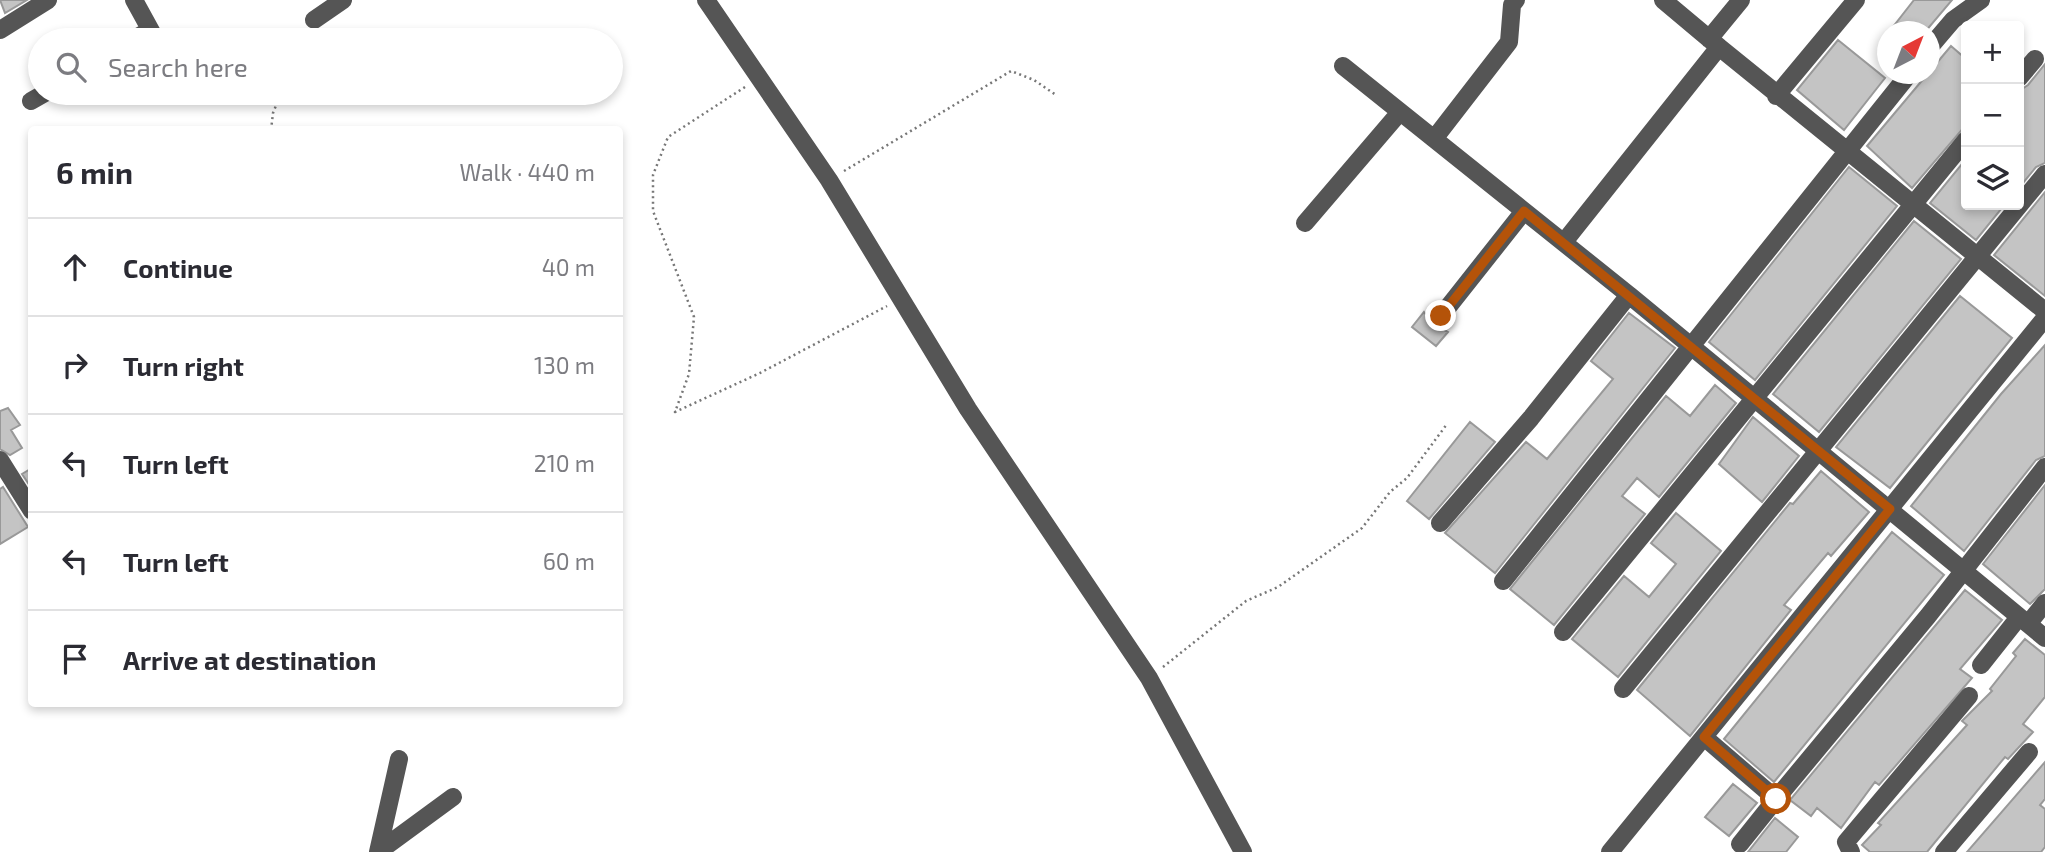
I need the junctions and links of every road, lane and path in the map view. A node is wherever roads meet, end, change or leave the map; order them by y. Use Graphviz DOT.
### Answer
graph roads {
  1 [pos="48,0"];
  2 [pos="134,0"];
  3 [pos="343,0"];
  4 [pos="706,0"];
  5 [pos="1516,0"];
  6 [pos="1663,0"];
  7 [pos="1741,0"];
  8 [pos="1856,0"];
  9 [pos="1981,0"];
  10 [pos="314,20"];
  11 [pos="149,28"];
  12 [pos="0,30"];
  13 [pos="1940,35"];
  14 [pos="1714,43"];
  15 [pos="2035,59"];
  16 [pos="1343,66"];
  17 [pos="2024,72"];
  18 [pos="759,77"];
  19 [pos="1901,84"];
  20 [pos="1056,95"];
  21 [pos="1776,96"];
  22 [pos="276,105"];
  23 [pos="1400,112"];
  24 [pos="271,126"];
  25 [pos="1434,139"];
  26 [pos="1961,146"];
  27 [pos="1846,152"];
  28 [pos="2045,174"];
  29 [pos="829,180"];
  30 [pos="1913,202"];
  31 [pos="1524,211"];
  32 [pos="1305,223"];
  33 [pos="1564,242"];
  34 [pos="1978,257"];
  35 [pos="1629,295"];
  36 [pos="903,298"];
  37 [pos="2045,311"];
  38 [pos="1441,316"];
  39 [pos="2045,318"];
  40 [pos="1692,345"];
  41 [pos="1756,399"];
  42 [pos="1447,424"];
  43 [pos="1818,450"];
  44 [pos="0,460"];
  45 [pos="2045,467"];
  46 [pos="28,505"];
  47 [pos="1890,509"];
  48 [pos="1440,523"];
  49 [pos="1963,570"];
  50 [pos="1503,581"];
  51 [pos="2045,603"];
  52 [pos="2024,620"];
  53 [pos="1563,632"];
  54 [pos="2045,638"];
  55 [pos="1981,665"];
  56 [pos="1149,678"];
  57 [pos="1623,689"];
  58 [pos="1969,696"];
  59 [pos="1704,737"];
  60 [pos="2029,752"];
  61 [pos="399,759"];
  62 [pos="453,797"];
  63 [pos="1776,799"];
  64 [pos="1740,844"];
  65 [pos="378,852"];
  66 [pos="1243,852"];
  67 [pos="1610,852"];
  68 [pos="1852,852"];
  69 [pos="1944,852"];
  1 -- 12 [label="street"];
  2 -- 11 [label="street"];
  3 -- 10 [label="street"];
  4 -- 18 [label="street"];
  5 -- 25 [label="street"];
  6 -- 14 [label="street"];
  7 -- 14 [label="street"];
  8 -- 21 [label="street"];
  9 -- 13 [label="street"];
  14 -- 21 [label="street"];
  14 -- 33 [label="street"];
  15 -- 17 [label="street"];
  16 -- 23 [label="street"];
  18 -- 29 [label="street"];
  18 -- 36 [label="path"];
  19 -- 27 [label="street"];
  20 -- 29 [label="path"];
  21 -- 27 [label="street"];
  22 -- 24 [label="path"];
  23 -- 25 [label="street"];
  23 -- 32 [label="street"];
  25 -- 31 [label="street"];
  26 -- 30 [label="street"];
  27 -- 30 [label="street"];
  27 -- 40 [label="street"];
  28 -- 34 [label="street"];
  29 -- 36 [label="street"];
  30 -- 34 [label="street"];
  30 -- 41 [label="street"];
  31 -- 33 [label="street"];
  31 -- 38 [label="street"];
  33 -- 35 [label="street"];
  34 -- 37 [label="street"];
  34 -- 43 [label="street"];
  35 -- 40 [label="street"];
  35 -- 48 [label="street"];
  36 -- 56 [label="street"];
  39 -- 47 [label="street"];
  40 -- 41 [label="street"];
  40 -- 50 [label="street"];
  41 -- 43 [label="street"];
  41 -- 53 [label="street"];
  42 -- 56 [label="path"];
  43 -- 47 [label="street"];
  43 -- 57 [label="street"];
  44 -- 46 [label="street"];
  45 -- 49 [label="street"];
  47 -- 49 [label="street"];
  47 -- 59 [label="street"];
  49 -- 52 [label="street"];
  49 -- 63 [label="street"];
  51 -- 52 [label="street"];
  52 -- 54 [label="street"];
  52 -- 55 [label="street"];
  56 -- 66 [label="street"];
  58 -- 68 [label="street"];
  59 -- 63 [label="street"];
  59 -- 67 [label="street"];
  60 -- 69 [label="street"];
  61 -- 65 [label="street"];
  62 -- 65 [label="street"];
  63 -- 64 [label="street"];
}
